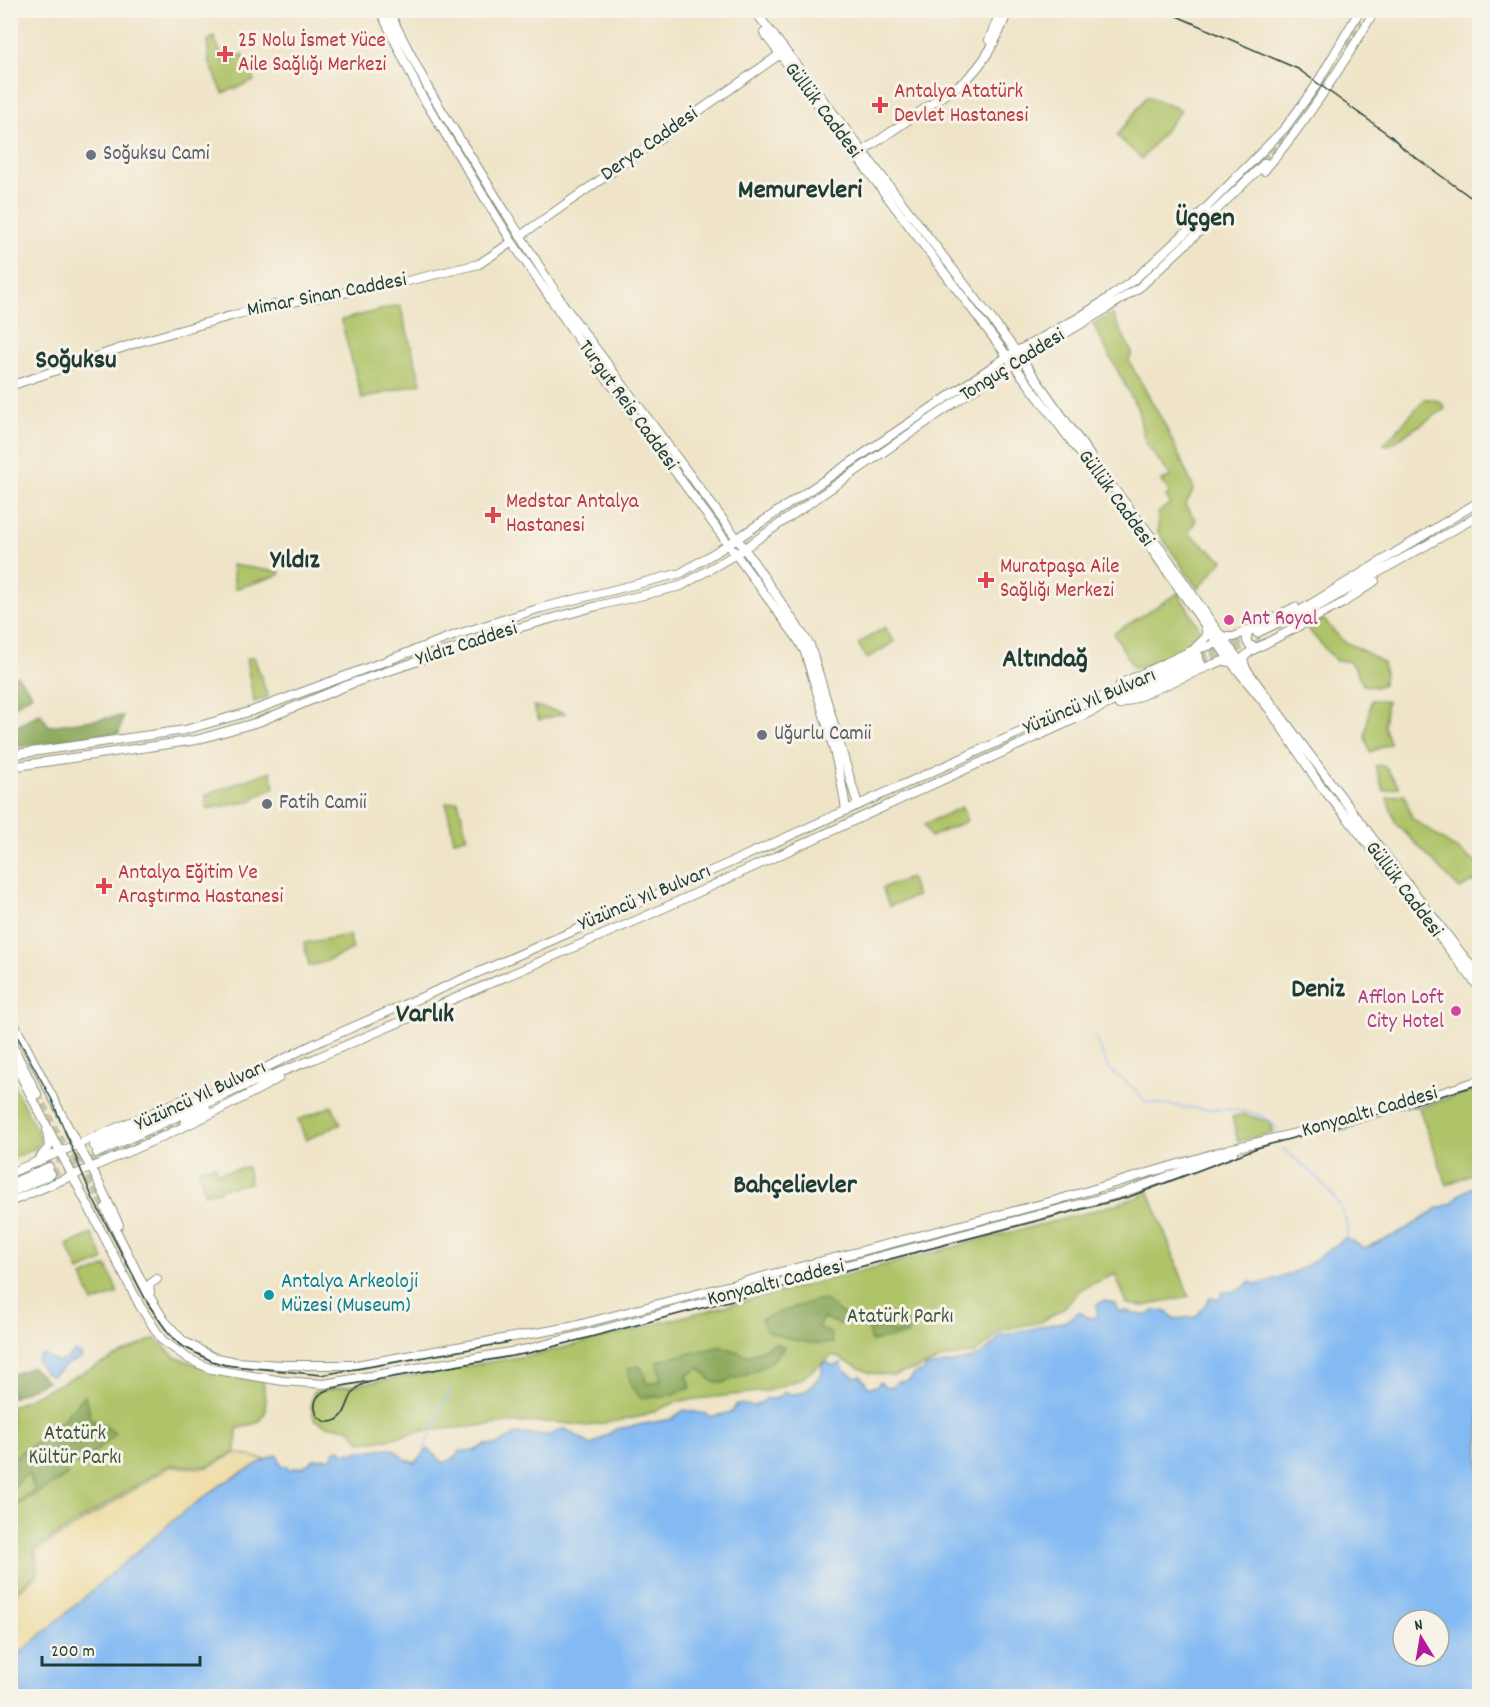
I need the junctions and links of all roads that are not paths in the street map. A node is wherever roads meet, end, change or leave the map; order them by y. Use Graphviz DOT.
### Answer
graph roads {
  1 [pos="380,10"];
  2 [pos="388,10"];
  3 [pos="748,10"];
  4 [pos="754,10"];
  5 [pos="1001,10"];
  6 [pos="1008,10"];
  7 [pos="1367,10"];
  8 [pos="1375,10"];
  9 [pos="1361,17"];
  10 [pos="1347,45"];
  11 [pos="779,55"];
  12 [pos="1331,70"];
  13 [pos="858,151"];
  14 [pos="1264,160"];
  15 [pos="1199,226"];
  16 [pos="520,236"];
  17 [pos="512,242"];
  18 [pos="1016,351"];
  19 [pos="1014,360"];
  20 [pos="10,386"];
  21 [pos="1479,501"];
  22 [pos="1479,515"];
  23 [pos="737,538"];
  24 [pos="729,544"];
  25 [pos="744,548"];
  26 [pos="736,554"];
  27 [pos="1205,625"];
  28 [pos="1239,635"];
  29 [pos="1256,640"];
  30 [pos="1226,650"];
  31 [pos="1200,661"];
  32 [pos="1247,670"];
  33 [pos="10,755"];
  34 [pos="10,767"];
  35 [pos="858,805"];
  36 [pos="846,810"];
  37 [pos="1479,977"];
  38 [pos="1479,989"];
  39 [pos="10,1016"];
  40 [pos="10,1041"];
  41 [pos="299,1051"];
  42 [pos="10,1055"];
  43 [pos="305,1063"];
  44 [pos="1479,1080"];
  45 [pos="37,1094"];
  46 [pos="42,1116"];
  47 [pos="185,1120"];
  48 [pos="69,1128"];
  49 [pos="95,1137"];
  50 [pos="1260,1143"];
  51 [pos="77,1144"];
  52 [pos="60,1152"];
  53 [pos="36,1162"];
  54 [pos="91,1167"];
  55 [pos="10,1173"];
  56 [pos="72,1175"];
  57 [pos="10,1184"];
  58 [pos="10,1192"];
  59 [pos="10,1202"];
  60 [pos="105,1208"];
  61 [pos="821,1261"];
  62 [pos="136,1271"];
  63 [pos="824,1272"];
  64 [pos="159,1313"];
  65 [pos="281,1365"];
  66 [pos="279,1380"];
  1 -- 17 [label="main road, Turgut Reis Caddesi"];
  2 -- 16 [label="main road, Turgut Reis Caddesi"];
  3 -- 11 [label="main road, Güllük Caddesi"];
  4 -- 13 [label="main road, Güllük Caddesi"];
  5 -- 13 [label="main road"];
  6 -- 13 [label="main road"];
  7 -- 9 [label="main road"];
  8 -- 14 [label="main road"];
  9 -- 14 [label="main road"];
  10 -- 12 [label="main road"];
  11 -- 13 [label="main road, Güllük Caddesi"];
  11 -- 16 [label="main road, Derya Caddesi"];
  13 -- 18 [label="main road, Güllük Caddesi"];
  13 -- 19 [label="main road, Güllük Caddesi"];
  14 -- 15 [label="main road, Tonguç Caddesi"];
  15 -- 18 [label="main road, Tonguç Caddesi"];
  15 -- 19 [label="main road, Tonguç Caddesi"];
  16 -- 23 [label="main road, Turgut Reis Caddesi"];
  17 -- 20 [label="main road, Mimar Sinan Caddesi"];
  17 -- 24 [label="main road, Turgut Reis Caddesi"];
  18 -- 19 [label="main road, Tonguç Caddesi"];
  19 -- 23 [label="main road, Tonguç Caddesi"];
  19 -- 25 [label="main road, Tonguç Caddesi"];
  19 -- 27 [label="main road, Güllük Caddesi"];
  19 -- 30 [label="main road, Güllük Caddesi"];
  21 -- 29 [label="main road"];
  22 -- 29 [label="main road"];
  23 -- 24 [label="main road, Yıldız Caddesi"];
  23 -- 25 [label="main road, Turgut Reis Caddesi"];
  24 -- 26 [label="main road, Turgut Reis Caddesi"];
  24 -- 33 [label="main road, Yıldız Caddesi"];
  25 -- 26 [label="main road, Yıldız Caddesi"];
  25 -- 35 [label="main road, Turgut Reis Caddesi"];
  26 -- 34 [label="main road, Yıldız Caddesi"];
  26 -- 36 [label="main road, Turgut Reis Caddesi"];
  27 -- 30 [label="main road, Güllük Caddesi"];
  27 -- 31 [label="main road"];
  28 -- 29 [label="main road"];
  28 -- 30 [label="main road"];
  28 -- 30 [label="main road"];
  29 -- 30 [label="main road"];
  29 -- 32 [label="main road"];
  30 -- 31 [label="main road"];
  30 -- 31 [label="main road"];
  30 -- 31 [label="main road"];
  30 -- 32 [label="main road, Güllük Caddesi"];
  30 -- 38 [label="main road, Güllük Caddesi"];
  31 -- 35 [label="main road, Yüzüncü Yıl Bulvarı"];
  31 -- 43 [label="main road, Yüzüncü Yıl Bulvarı"];
  32 -- 37 [label="main road, Güllük Caddesi"];
  35 -- 36 [label="main road, Yüzüncü Yıl Bulvarı"];
  36 -- 41 [label="main road, Yüzüncü Yıl Bulvarı"];
  39 -- 48 [label="main road"];
  40 -- 45 [label="main road"];
  41 -- 43 [label="main road, Yüzüncü Yıl Bulvarı"];
  41 -- 49 [label="main road"];
  42 -- 46 [label="main road"];
  43 -- 47 [label="main road"];
  43 -- 54 [label="main road"];
  44 -- 50 [label="main road, Konyaaltı Caddesi"];
  46 -- 52 [label="main road, Konyaaltı Caddesi"];
  46 -- 53 [label="main road"];
  48 -- 49 [label="main road"];
  48 -- 51 [label="main road"];
  49 -- 51 [label="main road"];
  50 -- 61 [label="main road, Konyaaltı Caddesi"];
  50 -- 63 [label="main road, Konyaaltı Caddesi"];
  51 -- 52 [label="main road"];
  51 -- 54 [label="main road"];
  52 -- 53 [label="main road"];
  52 -- 56 [label="main road, Konyaaltı Caddesi"];
  53 -- 55 [label="main road"];
  54 -- 56 [label="main road"];
  54 -- 62 [label="main road"];
  56 -- 59 [label="main road"];
  56 -- 66 [label="main road, Konyaaltı Caddesi"];
  57 -- 58 [label="main road"];
  60 -- 62 [label="main road"];
  61 -- 63 [label="main road"];
  61 -- 65 [label="main road, Konyaaltı Caddesi"];
  62 -- 64 [label="main road"];
  62 -- 64 [label="main road"];
  63 -- 66 [label="main road, Konyaaltı Caddesi"];
  64 -- 65 [label="main road, Konyaaltı Caddesi"];
  65 -- 66 [label="main road"];
}
